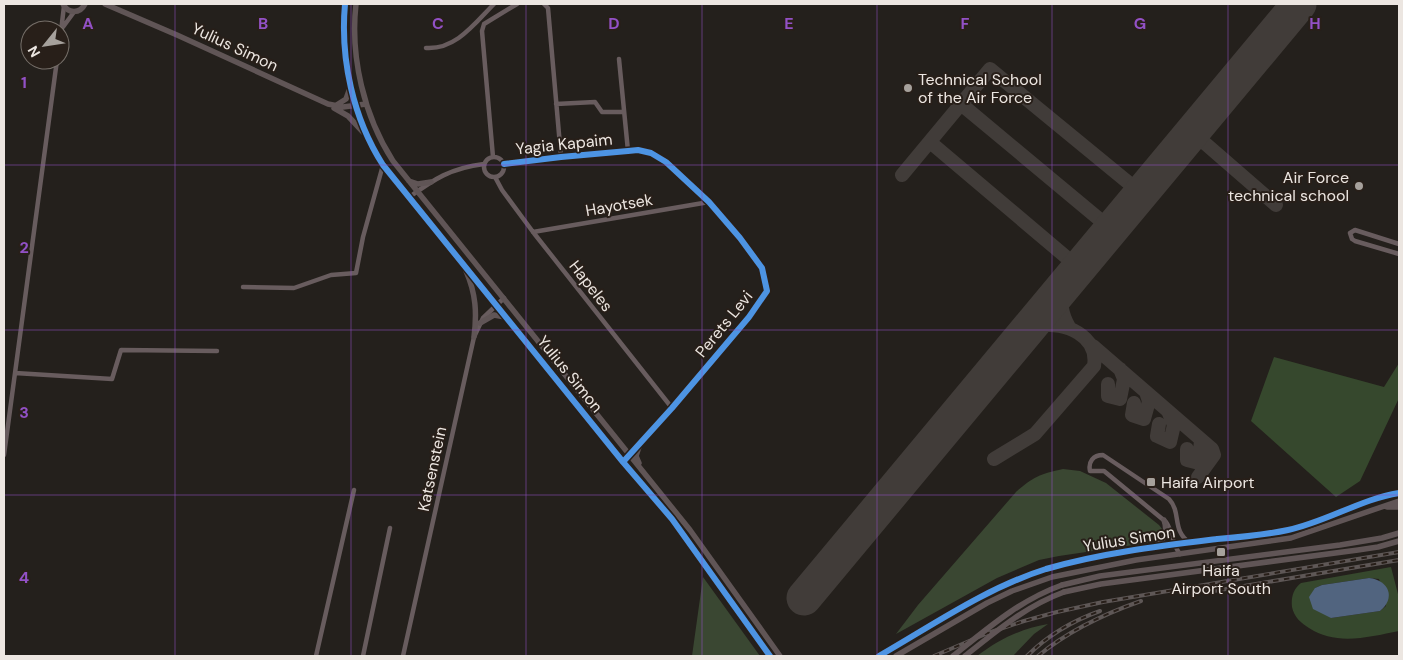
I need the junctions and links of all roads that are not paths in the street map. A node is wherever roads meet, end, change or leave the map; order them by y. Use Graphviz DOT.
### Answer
graph roads {
  1 [pos="105,4"];
  2 [pos="344,4"];
  3 [pos="356,4"];
  4 [pos="494,4"];
  5 [pos="517,4"];
  6 [pos="544,4"];
  7 [pos="63,5"];
  8 [pos="86,5"];
  9 [pos="74,12"];
  10 [pos="62,20"];
  11 [pos="69,20"];
  12 [pos="426,48"];
  13 [pos="619,59"];
  14 [pos="56,70"];
  15 [pos="350,81"];
  16 [pos="328,104"];
  17 [pos="366,104"];
  18 [pos="556,104"];
  19 [pos="335,106"];
  20 [pos="355,106"];
  21 [pos="624,112"];
  22 [pos="368,138"];
  23 [pos="628,151"];
  24 [pos="494,156"];
  25 [pos="561,157"];
  26 [pos="484,164"];
  27 [pos="504,164"];
  28 [pos="383,166"];
  29 [pos="495,177"];
  30 [pos="407,180"];
  31 [pos="431,182"];
  32 [pos="416,192"];
  33 [pos="408,198"];
  34 [pos="709,202"];
  35 [pos="533,232"];
  36 [pos="1399,244"];
  37 [pos="1399,254"];
  38 [pos="464,264"];
  39 [pos="242,287"];
  40 [pos="504,298"];
  41 [pos="495,304"];
  42 [pos="507,318"];
  43 [pos="480,323"];
  44 [pos="474,337"];
  45 [pos="217,351"];
  46 [pos="15,373"];
  47 [pos="672,408"];
  48 [pos="640,444"];
  49 [pos="622,446"];
  50 [pos="4,455"];
  51 [pos="630,455"];
  52 [pos="623,462"];
  53 [pos="641,468"];
  54 [pos="354,490"];
  55 [pos="1398,493"];
  56 [pos="1399,501"];
  57 [pos="1399,507"];
  58 [pos="1375,509"];
  59 [pos="1164,520"];
  60 [pos="390,528"];
  61 [pos="1399,533"];
  62 [pos="1399,541"];
  63 [pos="1190,543"];
  64 [pos="1174,544"];
  65 [pos="1154,548"];
  66 [pos="1180,554"];
  67 [pos="316,656"];
  68 [pos="363,656"];
  69 [pos="403,656"];
  70 [pos="770,656"];
  71 [pos="780,656"];
  72 [pos="879,656"];
  73 [pos="896,656"];
  74 [pos="953,656"];
  75 [pos="965,656"];
  1 -- 16 [label="street, Yulius Simon"];
  2 -- 15 [label="street"];
  3 -- 17 [label="street"];
  4 -- 12 [label="street"];
  5 -- 24 [label="street"];
  6 -- 18 [label="street"];
  7 -- 9 [label="street"];
  7 -- 10 [label="street"];
  8 -- 9 [label="street"];
  9 -- 11 [label="street"];
  13 -- 21 [label="street"];
  14 -- 46 [label="street"];
  15 -- 19 [label="street"];
  15 -- 20 [label="street"];
  16 -- 19 [label="street, Yulius Simon"];
  16 -- 22 [label="street"];
  17 -- 20 [label="street, Yulius Simon"];
  17 -- 30 [label="street, Yulius Simon"];
  18 -- 21 [label="street"];
  18 -- 25 [label="street"];
  19 -- 20 [label="street, Yulius Simon"];
  20 -- 22 [label="street, Yulius Simon"];
  21 -- 23 [label="street"];
  22 -- 28 [label="street, Yulius Simon"];
  23 -- 25 [label="street, Yagia Kapaim"];
  23 -- 34 [label="street, Perets Levi"];
  24 -- 26 [label="street"];
  24 -- 27 [label="street"];
  25 -- 27 [label="street, Yagia Kapaim"];
  26 -- 29 [label="street"];
  26 -- 31 [label="street"];
  27 -- 29 [label="street"];
  28 -- 33 [label="street, Yulius Simon"];
  28 -- 39 [label="street"];
  29 -- 35 [label="street, Hapeles"];
  30 -- 31 [label="street"];
  30 -- 32 [label="street, Yulius Simon"];
  31 -- 32 [label="street"];
  32 -- 33 [label="street"];
  32 -- 40 [label="street, Yulius Simon"];
  33 -- 38 [label="street, Yulius Simon"];
  34 -- 35 [label="street, Hayotsek"];
  34 -- 47 [label="street, Perets Levi"];
  35 -- 47 [label="street, Hapeles"];
  36 -- 37 [label="street"];
  38 -- 41 [label="street, Yulius Simon"];
  38 -- 44 [label="street"];
  40 -- 41 [label="street, Katsenstein"];
  40 -- 49 [label="street, Yulius Simon"];
  41 -- 42 [label="street, Yulius Simon"];
  41 -- 43 [label="street, Katsenstein"];
  42 -- 43 [label="street"];
  42 -- 52 [label="street, Yulius Simon"];
  43 -- 44 [label="street, Katsenstein"];
  44 -- 69 [label="street, Katsenstein"];
  45 -- 46 [label="street"];
  46 -- 50 [label="street"];
  47 -- 48 [label="street, Perets Levi"];
  48 -- 49 [label="street"];
  48 -- 51 [label="street, Perets Levi"];
  48 -- 53 [label="street"];
  49 -- 51 [label="street, Yulius Simon"];
  51 -- 52 [label="street, Perets Levi"];
  51 -- 53 [label="street, Yulius Simon"];
  52 -- 70 [label="street, Yulius Simon"];
  53 -- 71 [label="street, Yulius Simon"];
  54 -- 67 [label="street"];
  55 -- 63 [label="street, Yulius Simon"];
  56 -- 58 [label="street, Yulius Simon"];
  57 -- 58 [label="street"];
  58 -- 66 [label="street, Yulius Simon"];
  59 -- 63 [label="street"];
  59 -- 64 [label="street"];
  59 -- 65 [label="street"];
  60 -- 68 [label="street"];
  61 -- 74 [label="street, bridge"];
  62 -- 75 [label="street, bridge"];
  63 -- 64 [label="street, Yulius Simon"];
  64 -- 65 [label="street, Yulius Simon"];
  64 -- 66 [label="street"];
  65 -- 72 [label="street, Yulius Simon"];
  66 -- 73 [label="street, Yulius Simon"];
}
